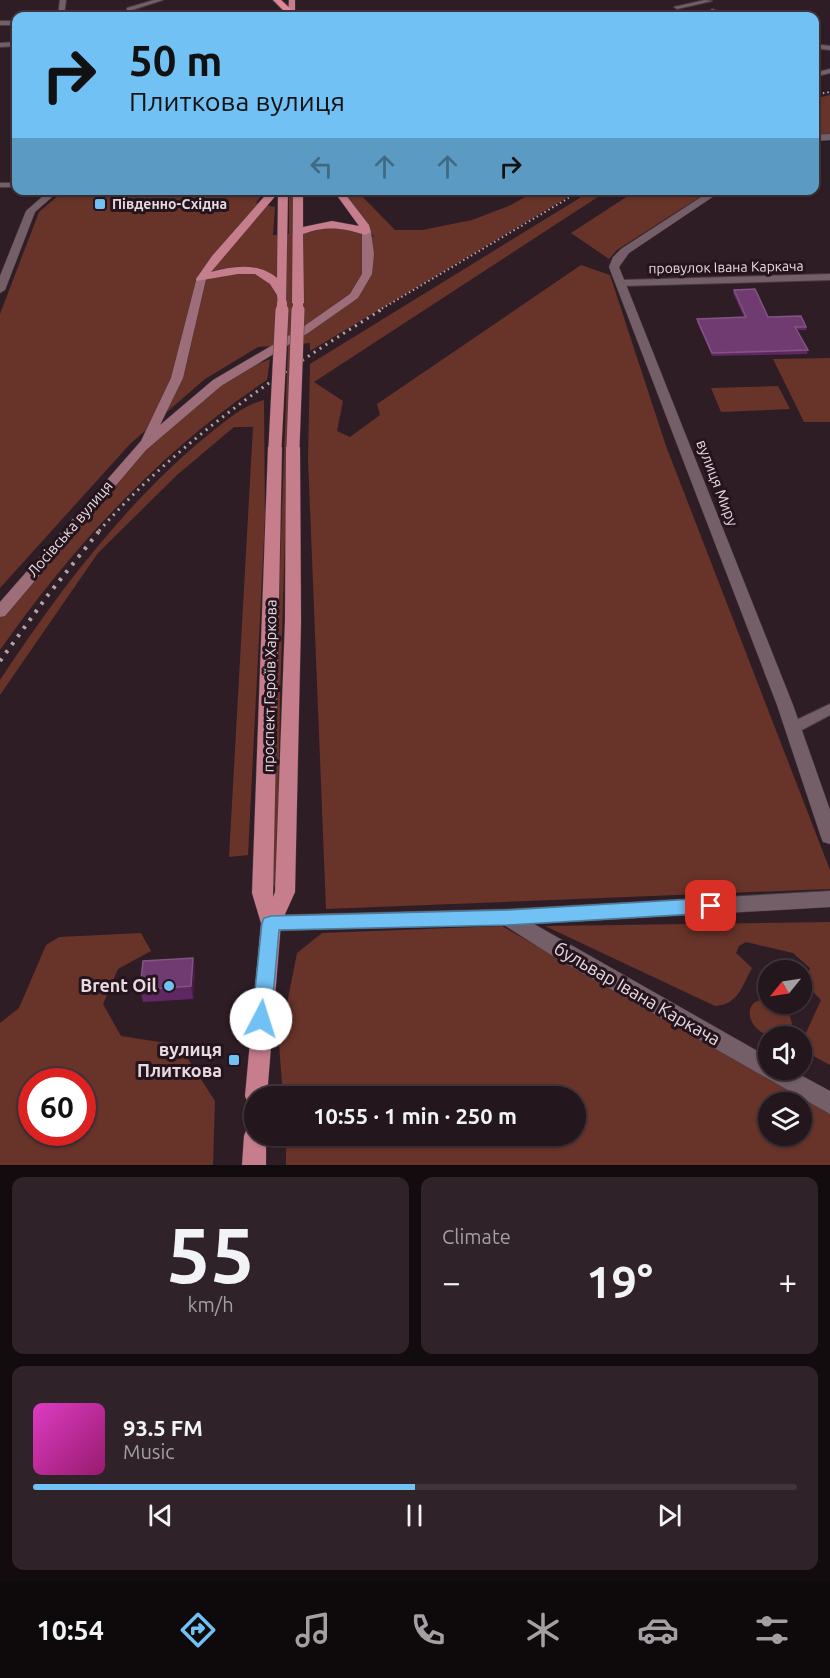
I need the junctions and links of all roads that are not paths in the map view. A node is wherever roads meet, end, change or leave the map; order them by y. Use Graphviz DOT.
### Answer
graph roads {
  1 [pos="160,0"];
  2 [pos="277,0"];
  3 [pos="709,1"];
  4 [pos="676,7"];
  5 [pos="129,12"];
  6 [pos="288,12"];
  7 [pos="50,195"];
  8 [pos="272,195"];
  9 [pos="283,195"];
  10 [pos="298,195"];
  11 [pos="341,195"];
  12 [pos="712,195"];
  13 [pos="298,232"];
  14 [pos="366,232"];
  15 [pos="830,277"];
  16 [pos="201,279"];
  17 [pos="622,283"];
  18 [pos="0,290"];
  19 [pos="282,299"];
  20 [pos="141,447"];
  21 [pos="0,612"];
  22 [pos="830,709"];
  23 [pos="793,728"];
  24 [pos="830,837"];
  25 [pos="830,899"];
  26 [pos="507,917"];
  27 [pos="271,923"];
  28 [pos="758,1063"];
  29 [pos="789,1080"];
  30 [pos="257,1086"];
  31 [pos="830,1103"];
  32 [pos="255,1146"];
  33 [pos="254,1165"];
  1 -- 5 [label="street"];
  2 -- 6 [label="highway"];
  3 -- 4 [label="street"];
  7 -- 18 [label="street"];
  8 -- 16 [label="main road"];
  9 -- 19 [label="main road"];
  10 -- 13 [label="main road"];
  11 -- 14 [label="main road"];
  12 -- 17 [label="street, вулиця Миру"];
  13 -- 14 [label="main road"];
  13 -- 27 [label="main road, проспект Героїв Харкова, bridge"];
  14 -- 20 [label="main road"];
  15 -- 17 [label="street, провулок Івана Каркача"];
  16 -- 19 [label="main road"];
  16 -- 20 [label="main road"];
  17 -- 23 [label="street, вулиця Миру"];
  19 -- 27 [label="main road, проспект Героїв Харкова, bridge"];
  20 -- 21 [label="main road, Лосівська вулиця"];
  22 -- 23 [label="street"];
  23 -- 24 [label="street, вулиця Миру"];
  25 -- 26 [label="street"];
  26 -- 27 [label="street"];
  26 -- 28 [label="street, бульвар Івана Каркача"];
  27 -- 30 [label="main road, проспект Героїв Харкова"];
  29 -- 31 [label="street, бульвар Івана Каркача"];
  32 -- 33 [label="main road"];
}
